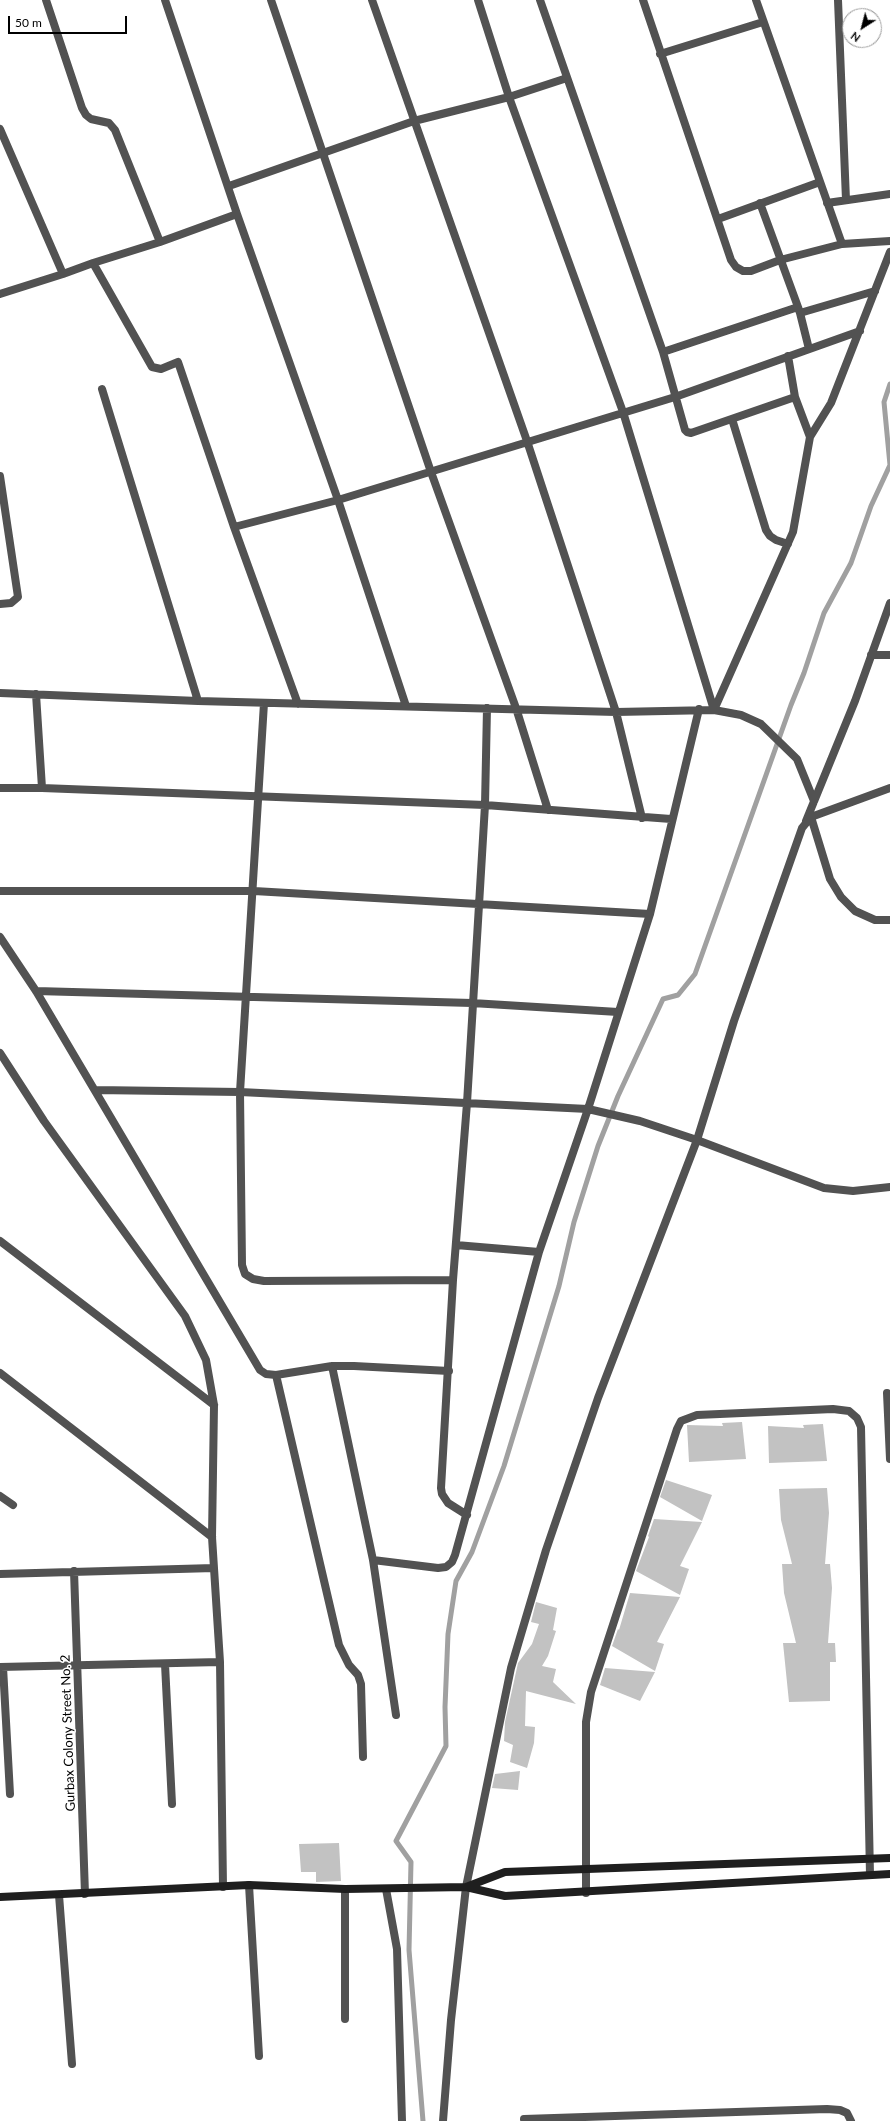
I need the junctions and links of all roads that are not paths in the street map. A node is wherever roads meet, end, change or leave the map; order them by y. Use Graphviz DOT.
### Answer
graph roads {
  1 [pos="46,0"];
  2 [pos="165,0"];
  3 [pos="272,0"];
  4 [pos="372,0"];
  5 [pos="478,0"];
  6 [pos="540,0"];
  7 [pos="643,0"];
  8 [pos="756,0"];
  9 [pos="838,0"];
  10 [pos="764,22"];
  11 [pos="660,54"];
  12 [pos="567,78"];
  13 [pos="509,97"];
  14 [pos="414,121"];
  15 [pos="0,129"];
  16 [pos="323,152"];
  17 [pos="820,182"];
  18 [pos="229,186"];
  19 [pos="890,194"];
  20 [pos="846,200"];
  21 [pos="760,203"];
  22 [pos="827,203"];
  23 [pos="237,214"];
  24 [pos="718,219"];
  25 [pos="890,241"];
  26 [pos="160,242"];
  27 [pos="842,244"];
  28 [pos="890,252"];
  29 [pos="780,260"];
  30 [pos="93,263"];
  31 [pos="63,274"];
  32 [pos="875,291"];
  33 [pos="0,294"];
  34 [pos="799,310"];
  35 [pos="860,331"];
  36 [pos="809,349"];
  37 [pos="663,352"];
  38 [pos="788,356"];
  39 [pos="102,389"];
  40 [pos="675,397"];
  41 [pos="795,397"];
  42 [pos="623,412"];
  43 [pos="732,419"];
  44 [pos="810,437"];
  45 [pos="527,441"];
  46 [pos="431,472"];
  47 [pos="0,476"];
  48 [pos="338,500"];
  49 [pos="234,527"];
  50 [pos="788,544"];
  51 [pos="890,603"];
  52 [pos="0,604"];
  53 [pos="871,655"];
  54 [pos="890,655"];
  55 [pos="0,693"];
  56 [pos="36,694"];
  57 [pos="198,701"];
  58 [pos="264,703"];
  59 [pos="298,704"];
  60 [pos="406,706"];
  61 [pos="488,708"];
  62 [pos="516,708"];
  63 [pos="699,709"];
  64 [pos="714,710"];
  65 [pos="616,712"];
  66 [pos="0,788"];
  67 [pos="42,788"];
  68 [pos="890,788"];
  69 [pos="259,795"];
  70 [pos="814,800"];
  71 [pos="485,805"];
  72 [pos="548,810"];
  73 [pos="642,818"];
  74 [pos="671,819"];
  75 [pos="808,819"];
  76 [pos="0,891"];
  77 [pos="254,891"];
  78 [pos="480,905"];
  79 [pos="650,914"];
  80 [pos="890,920"];
  81 [pos="0,937"];
  82 [pos="36,991"];
  83 [pos="246,997"];
  84 [pos="472,1003"];
  85 [pos="618,1012"];
  86 [pos="0,1052"];
  87 [pos="94,1090"];
  88 [pos="240,1092"];
  89 [pos="467,1103"];
  90 [pos="588,1109"];
  91 [pos="697,1140"];
  92 [pos="890,1187"];
  93 [pos="0,1241"];
  94 [pos="456,1246"];
  95 [pos="539,1252"];
  96 [pos="453,1280"];
  97 [pos="332,1366"];
  98 [pos="449,1371"];
  99 [pos="0,1373"];
  100 [pos="276,1375"];
  101 [pos="888,1393"];
  102 [pos="214,1405"];
  103 [pos="890,1459"];
  104 [pos="0,1496"];
  105 [pos="13,1505"];
  106 [pos="467,1515"];
  107 [pos="212,1537"];
  108 [pos="373,1560"];
  109 [pos="214,1568"];
  110 [pos="74,1571"];
  111 [pos="0,1574"];
  112 [pos="220,1662"];
  113 [pos="165,1664"];
  114 [pos="1,1667"];
  115 [pos="78,1667"];
  116 [pos="396,1715"];
  117 [pos="363,1756"];
  118 [pos="10,1794"];
  119 [pos="172,1804"];
  120 [pos="871,1858"];
  121 [pos="890,1858"];
  122 [pos="586,1869"];
  123 [pos="890,1874"];
  124 [pos="870,1875"];
  125 [pos="249,1885"];
  126 [pos="223,1887"];
  127 [pos="466,1887"];
  128 [pos="345,1889"];
  129 [pos="389,1889"];
  130 [pos="586,1893"];
  131 [pos="85,1894"];
  132 [pos="59,1895"];
  133 [pos="0,1897"];
  134 [pos="345,2019"];
  135 [pos="259,2056"];
  136 [pos="72,2064"];
  137 [pos="524,2120"];
  138 [pos="402,2121"];
  139 [pos="443,2121"];
  140 [pos="851,2121"];
  1 -- 26 [label="street"];
  2 -- 18 [label="street"];
  3 -- 16 [label="street"];
  4 -- 14 [label="street"];
  5 -- 13 [label="street"];
  6 -- 12 [label="street"];
  7 -- 11 [label="street"];
  8 -- 10 [label="street"];
  9 -- 20 [label="street"];
  10 -- 11 [label="street"];
  10 -- 17 [label="street"];
  11 -- 24 [label="street"];
  12 -- 13 [label="street"];
  12 -- 37 [label="street"];
  13 -- 14 [label="street"];
  13 -- 42 [label="street"];
  14 -- 16 [label="street"];
  14 -- 45 [label="street"];
  15 -- 31 [label="street"];
  16 -- 18 [label="street"];
  16 -- 46 [label="street"];
  17 -- 21 [label="street"];
  17 -- 22 [label="street"];
  18 -- 23 [label="street"];
  19 -- 20 [label="street"];
  20 -- 22 [label="street"];
  21 -- 24 [label="street"];
  21 -- 29 [label="street"];
  22 -- 27 [label="street"];
  23 -- 26 [label="street"];
  23 -- 48 [label="street"];
  24 -- 29 [label="street"];
  25 -- 27 [label="street"];
  26 -- 30 [label="street"];
  27 -- 29 [label="street"];
  28 -- 32 [label="street"];
  29 -- 34 [label="street"];
  30 -- 31 [label="street"];
  30 -- 49 [label="street"];
  31 -- 33 [label="street"];
  32 -- 34 [label="street"];
  32 -- 35 [label="street"];
  34 -- 36 [label="street"];
  34 -- 37 [label="street"];
  35 -- 36 [label="street"];
  35 -- 44 [label="street"];
  36 -- 38 [label="street"];
  37 -- 40 [label="street"];
  38 -- 40 [label="street"];
  38 -- 41 [label="street"];
  39 -- 57 [label="street"];
  40 -- 42 [label="street"];
  40 -- 43 [label="street"];
  41 -- 43 [label="street"];
  41 -- 44 [label="street"];
  42 -- 45 [label="street"];
  42 -- 64 [label="street"];
  43 -- 50 [label="street"];
  44 -- 50 [label="street"];
  45 -- 46 [label="street"];
  45 -- 65 [label="street"];
  46 -- 48 [label="street"];
  46 -- 62 [label="street"];
  47 -- 52 [label="street"];
  48 -- 49 [label="street"];
  48 -- 60 [label="street"];
  49 -- 59 [label="street"];
  50 -- 64 [label="street"];
  51 -- 53 [label="street"];
  53 -- 54 [label="street"];
  53 -- 70 [label="street"];
  55 -- 56 [label="street"];
  56 -- 57 [label="street"];
  56 -- 67 [label="street"];
  57 -- 58 [label="street"];
  58 -- 59 [label="street"];
  58 -- 69 [label="street"];
  59 -- 60 [label="street"];
  60 -- 61 [label="street"];
  61 -- 62 [label="street"];
  61 -- 71 [label="street"];
  62 -- 65 [label="street"];
  62 -- 72 [label="street"];
  63 -- 64 [label="street"];
  63 -- 65 [label="street"];
  63 -- 74 [label="street"];
  64 -- 70 [label="street"];
  65 -- 73 [label="street"];
  66 -- 67 [label="street"];
  67 -- 69 [label="street"];
  68 -- 75 [label="street"];
  69 -- 71 [label="street"];
  69 -- 77 [label="street"];
  70 -- 75 [label="street"];
  71 -- 72 [label="street"];
  71 -- 78 [label="street"];
  72 -- 73 [label="street"];
  73 -- 74 [label="street"];
  74 -- 79 [label="street"];
  75 -- 80 [label="street"];
  75 -- 91 [label="street"];
  76 -- 77 [label="street"];
  77 -- 78 [label="street"];
  77 -- 83 [label="street"];
  78 -- 79 [label="street"];
  78 -- 84 [label="street"];
  79 -- 85 [label="street"];
  81 -- 82 [label="street"];
  82 -- 83 [label="street"];
  82 -- 87 [label="street"];
  83 -- 84 [label="street"];
  83 -- 88 [label="street"];
  84 -- 85 [label="street"];
  84 -- 89 [label="street"];
  85 -- 90 [label="street"];
  86 -- 102 [label="street"];
  87 -- 88 [label="street"];
  87 -- 100 [label="street"];
  88 -- 89 [label="street"];
  88 -- 96 [label="street"];
  89 -- 90 [label="street"];
  89 -- 94 [label="street"];
  90 -- 91 [label="street"];
  90 -- 95 [label="street"];
  91 -- 92 [label="street"];
  91 -- 127 [label="street"];
  93 -- 102 [label="street"];
  94 -- 95 [label="street"];
  94 -- 96 [label="street"];
  95 -- 106 [label="street"];
  96 -- 98 [label="street"];
  97 -- 98 [label="street"];
  97 -- 100 [label="street"];
  97 -- 108 [label="street"];
  98 -- 106 [label="street"];
  99 -- 107 [label="street"];
  100 -- 117 [label="street"];
  101 -- 103 [label="street"];
  102 -- 107 [label="street"];
  104 -- 105 [label="street"];
  106 -- 108 [label="street"];
  107 -- 109 [label="street"];
  108 -- 116 [label="street"];
  109 -- 110 [label="street"];
  109 -- 112 [label="street"];
  110 -- 111 [label="street"];
  110 -- 115 [label="street, Gurbax Colony Street No. 2"];
  112 -- 113 [label="street"];
  112 -- 126 [label="street"];
  113 -- 115 [label="street"];
  113 -- 119 [label="street"];
  114 -- 115 [label="street"];
  114 -- 118 [label="street"];
  115 -- 131 [label="street, Gurbax Colony Street No. 2"];
  120 -- 121 [label="street"];
  120 -- 122 [label="street"];
  120 -- 122 [label="street"];
  120 -- 124 [label="street"];
  122 -- 127 [label="street"];
  122 -- 130 [label="street"];
  123 -- 124 [label="street"];
  124 -- 130 [label="street"];
  125 -- 126 [label="street"];
  125 -- 128 [label="street"];
  125 -- 135 [label="street"];
  126 -- 131 [label="street"];
  127 -- 129 [label="street"];
  127 -- 130 [label="street"];
  127 -- 139 [label="street"];
  128 -- 129 [label="street"];
  128 -- 134 [label="street"];
  129 -- 138 [label="street"];
  131 -- 132 [label="street"];
  132 -- 133 [label="street"];
  132 -- 136 [label="street"];
  137 -- 140 [label="street"];
}
